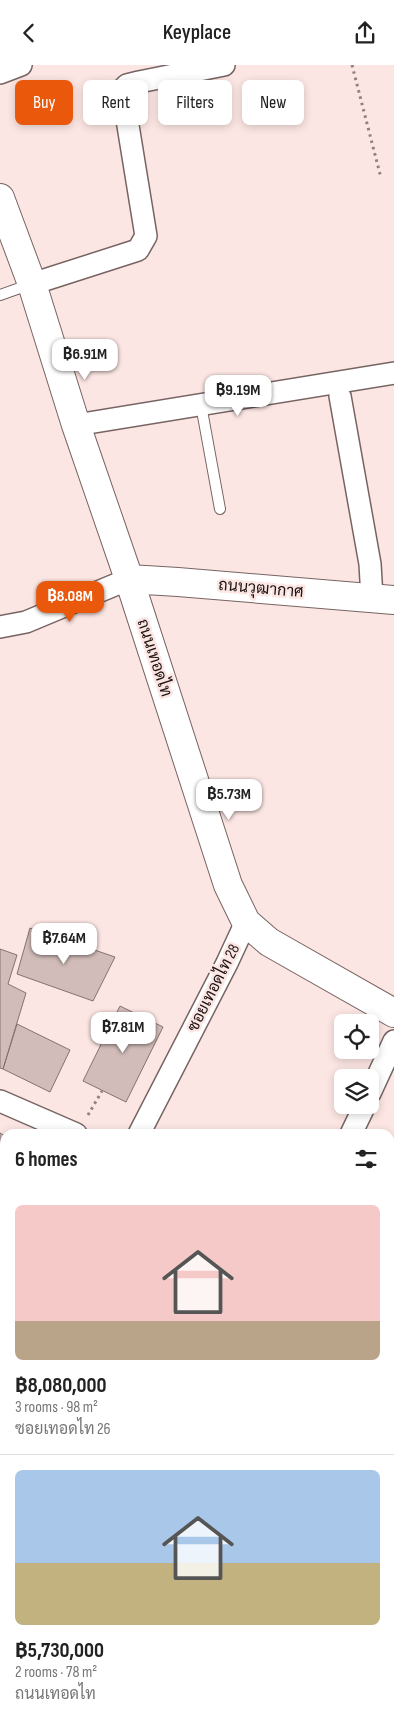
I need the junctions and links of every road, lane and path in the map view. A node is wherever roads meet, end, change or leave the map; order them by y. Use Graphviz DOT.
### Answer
graph roads {
  1 [pos="21,65"];
  2 [pos="224,65"];
  3 [pos="352,65"];
  4 [pos="193,68"];
  5 [pos="0,73"];
  6 [pos="381,178"];
  7 [pos="0,198"];
  8 [pos="32,284"];
  9 [pos="0,295"];
  10 [pos="394,373"];
  11 [pos="340,396"];
  12 [pos="201,405"];
  13 [pos="76,425"];
  14 [pos="220,509"];
  15 [pos="129,579"];
  16 [pos="383,599"];
  17 [pos="0,627"];
  18 [pos="246,922"];
  19 [pos="394,1013"];
  20 [pos="394,1041"];
  21 [pos="379,1074"];
  22 [pos="102,1091"];
  23 [pos="0,1101"];
  24 [pos="361,1114"];
  25 [pos="70,1128"];
  26 [pos="142,1129"];
  27 [pos="353,1129"];
  1 -- 5 [label="street"];
  2 -- 4 [label="street"];
  3 -- 6 [label="path"];
  4 -- 8 [label="street"];
  7 -- 8 [label="main road, ถนนเทอดไท"];
  8 -- 9 [label="lane"];
  8 -- 13 [label="main road, ถนนเทอดไท"];
  10 -- 12 [label="street"];
  11 -- 16 [label="street"];
  12 -- 13 [label="street"];
  12 -- 14 [label="lane"];
  13 -- 15 [label="main road, ถนนเทอดไท"];
  15 -- 16 [label="main road, ถนนวุฒากาศ"];
  15 -- 17 [label="street"];
  15 -- 18 [label="main road, ถนนเทอดไท"];
  18 -- 19 [label="main road, ถนนเทอดไท"];
  18 -- 26 [label="street, ซอยเทอดไท 28"];
  20 -- 21 [label="street"];
  22 -- 25 [label="path"];
  23 -- 25 [label="street"];
  24 -- 27 [label="street"];
}
